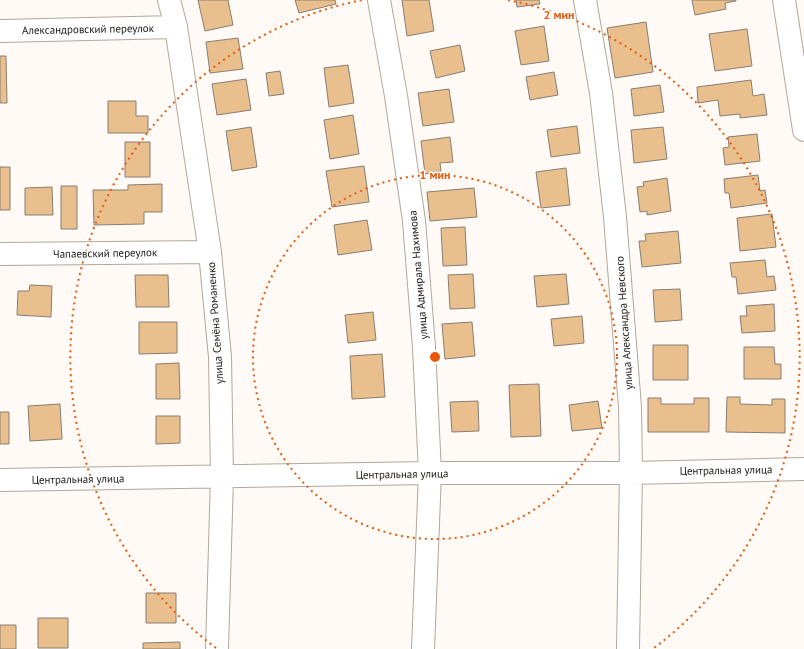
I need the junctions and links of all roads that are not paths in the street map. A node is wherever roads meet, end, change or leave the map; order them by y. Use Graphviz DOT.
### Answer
graph roads {
  1 [pos="169,0"];
  2 [pos="379,0"];
  3 [pos="585,0"];
  4 [pos="784,0"];
  5 [pos="176,27"];
  6 [pos="0,31"];
  7 [pos="804,130"];
  8 [pos="210,252"];
  9 [pos="0,254"];
  10 [pos="804,469"];
  11 [pos="430,473"];
  12 [pos="631,473"];
  13 [pos="222,477"];
  14 [pos="0,480"];
  15 [pos="217,649"];
  16 [pos="423,649"];
  17 [pos="628,649"];
  1 -- 5 [label="street, улица Семёна Романенко"];
  2 -- 11 [label="street, улица Адмирала Нахимова"];
  3 -- 12 [label="street, улица Александра Невского"];
  4 -- 7 [label="street"];
  5 -- 6 [label="street, Александровский переулок"];
  5 -- 8 [label="street, улица Семёна Романенко"];
  8 -- 9 [label="street, Чапаевский переулок"];
  8 -- 13 [label="street, улица Семёна Романенко"];
  10 -- 12 [label="street, Центральная улица"];
  11 -- 12 [label="street, Центральная улица"];
  11 -- 13 [label="street, Центральная улица"];
  11 -- 16 [label="street, улица Адмирала Нахимова"];
  12 -- 17 [label="street, улица Александра Невского"];
  13 -- 14 [label="street, Центральная улица"];
  13 -- 15 [label="street, улица Семёна Романенко"];
}
